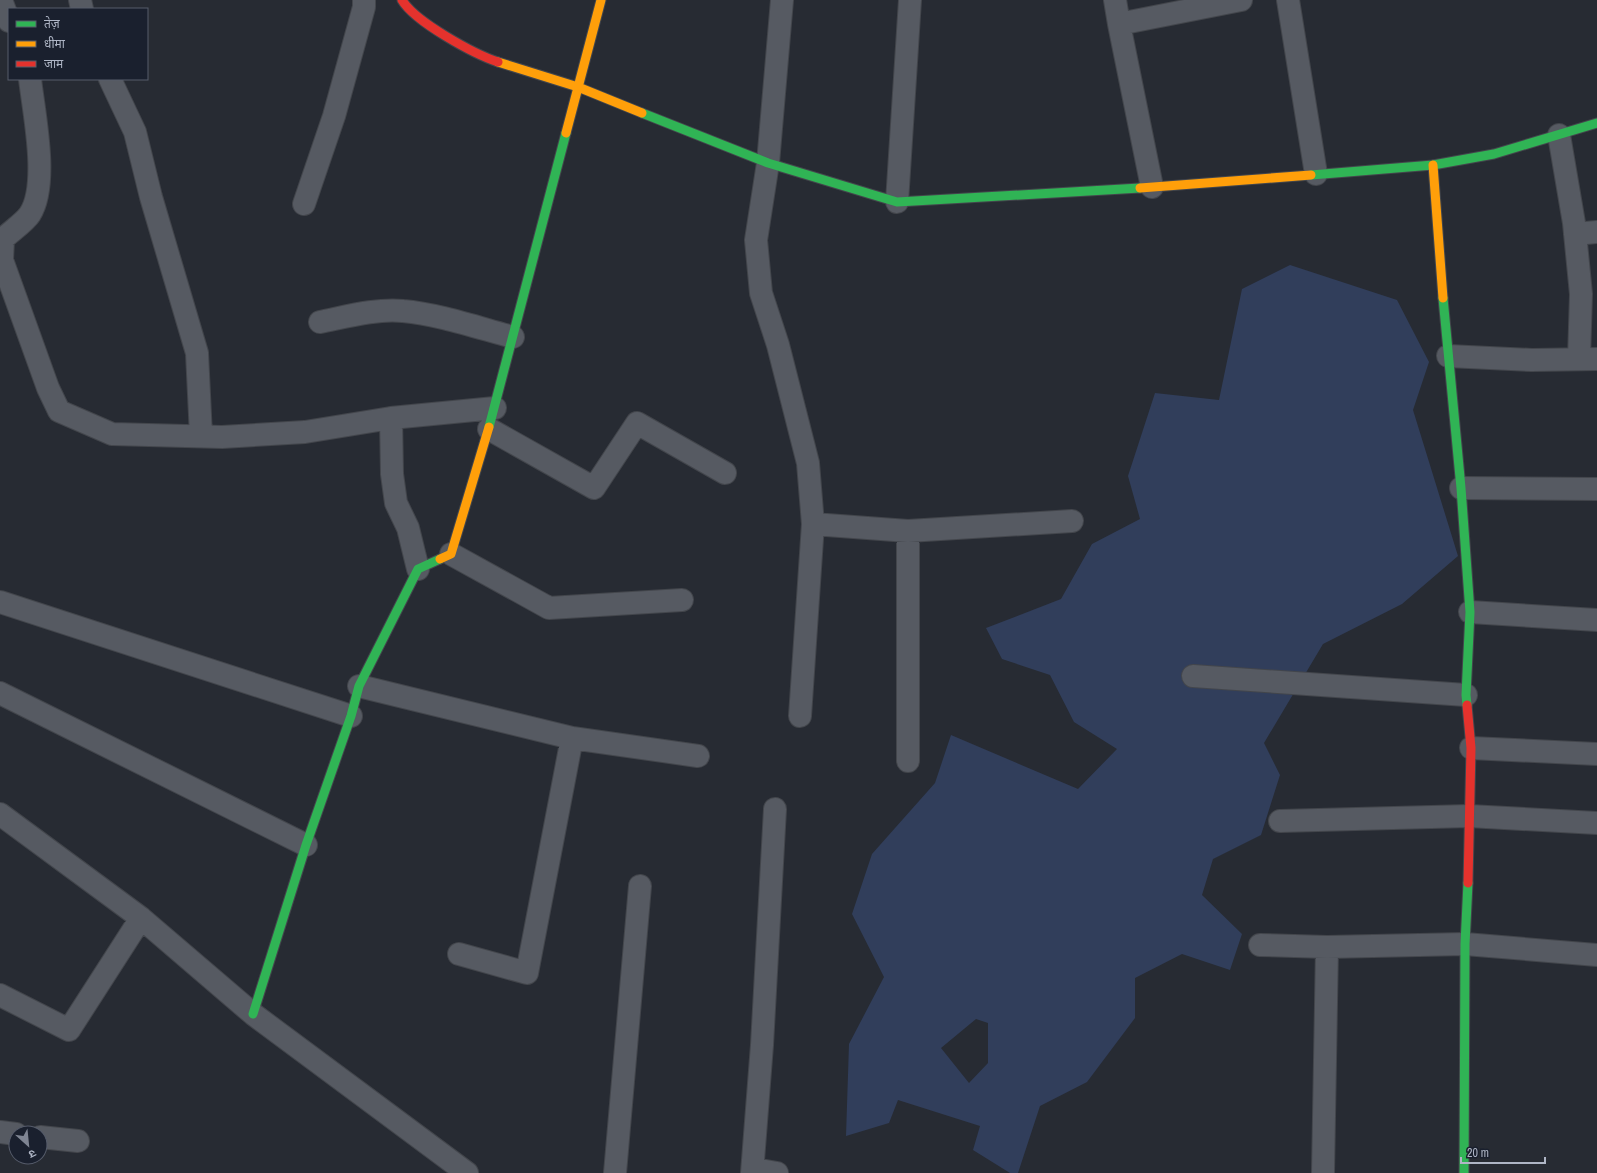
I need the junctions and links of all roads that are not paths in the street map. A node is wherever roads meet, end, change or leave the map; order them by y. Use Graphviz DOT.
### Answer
graph roads {
  1 [pos="1,0"];
  2 [pos="364,0"];
  3 [pos="402,0"];
  4 [pos="601,0"];
  5 [pos="782,0"];
  6 [pos="910,0"];
  7 [pos="1115,0"];
  8 [pos="1241,0"];
  9 [pos="1288,0"];
  10 [pos="8,18"];
  11 [pos="1119,24"];
  12 [pos="30,80"];
  13 [pos="110,80"];
  14 [pos="578,87"];
  15 [pos="1597,123"];
  16 [pos="1559,134"];
  17 [pos="768,163"];
  18 [pos="1433,165"];
  19 [pos="1316,174"];
  20 [pos="1152,187"];
  21 [pos="897,202"];
  22 [pos="304,204"];
  23 [pos="1597,232"];
  24 [pos="1575,234"];
  25 [pos="320,322"];
  26 [pos="514,337"];
  27 [pos="1448,356"];
  28 [pos="1588,359"];
  29 [pos="495,408"];
  30 [pos="391,418"];
  31 [pos="489,429"];
  32 [pos="201,436"];
  33 [pos="725,473"];
  34 [pos="1461,488"];
  35 [pos="1597,489"];
  36 [pos="1072,521"];
  37 [pos="813,524"];
  38 [pos="908,531"];
  39 [pos="451,554"];
  40 [pos="418,569"];
  41 [pos="682,600"];
  42 [pos="0,602"];
  43 [pos="1470,612"];
  44 [pos="1597,620"];
  45 [pos="1192,676"];
  46 [pos="359,686"];
  47 [pos="0,693"];
  48 [pos="1466,695"];
  49 [pos="351,716"];
  50 [pos="800,716"];
  51 [pos="572,738"];
  52 [pos="1471,748"];
  53 [pos="1597,754"];
  54 [pos="698,756"];
  55 [pos="908,761"];
  56 [pos="775,809"];
  57 [pos="0,814"];
  58 [pos="1469,816"];
  59 [pos="1280,821"];
  60 [pos="1597,823"];
  61 [pos="306,845"];
  62 [pos="640,886"];
  63 [pos="141,918"];
  64 [pos="1465,944"];
  65 [pos="1260,945"];
  66 [pos="1327,947"];
  67 [pos="459,954"];
  68 [pos="1597,955"];
  69 [pos="0,994"];
  70 [pos="253,1014"];
  71 [pos="48,1138"];
  72 [pos="78,1141"];
  73 [pos="753,1171"];
  74 [pos="467,1173"];
  75 [pos="615,1173"];
  76 [pos="777,1173"];
  77 [pos="1323,1173"];
  78 [pos="1464,1173"];
  1 -- 10 [label="street"];
  2 -- 22 [label="street"];
  3 -- 14 [label="street"];
  4 -- 14 [label="street"];
  5 -- 17 [label="street"];
  6 -- 21 [label="street"];
  7 -- 11 [label="street"];
  8 -- 11 [label="street"];
  9 -- 19 [label="street"];
  11 -- 20 [label="street"];
  12 -- 32 [label="street"];
  13 -- 32 [label="street"];
  14 -- 17 [label="street"];
  14 -- 26 [label="street"];
  15 -- 16 [label="street"];
  16 -- 18 [label="street"];
  16 -- 24 [label="street"];
  17 -- 21 [label="street"];
  17 -- 37 [label="street"];
  18 -- 19 [label="street"];
  18 -- 27 [label="street"];
  19 -- 20 [label="street"];
  20 -- 21 [label="street"];
  23 -- 24 [label="street"];
  24 -- 28 [label="street"];
  25 -- 26 [label="street"];
  26 -- 29 [label="street"];
  27 -- 28 [label="street"];
  27 -- 34 [label="street"];
  29 -- 30 [label="street"];
  29 -- 31 [label="street"];
  30 -- 32 [label="street"];
  30 -- 40 [label="street"];
  31 -- 33 [label="street"];
  31 -- 39 [label="street"];
  34 -- 35 [label="street"];
  34 -- 43 [label="street"];
  36 -- 38 [label="street"];
  37 -- 38 [label="street"];
  37 -- 50 [label="street"];
  38 -- 55 [label="street"];
  39 -- 40 [label="street"];
  39 -- 41 [label="street"];
  40 -- 46 [label="street"];
  42 -- 49 [label="street"];
  43 -- 44 [label="street"];
  43 -- 48 [label="street"];
  45 -- 48 [label="street"];
  46 -- 49 [label="street"];
  46 -- 51 [label="street"];
  47 -- 61 [label="street"];
  48 -- 52 [label="street"];
  49 -- 61 [label="street"];
  51 -- 54 [label="street"];
  51 -- 67 [label="street"];
  52 -- 53 [label="street"];
  52 -- 58 [label="street"];
  56 -- 73 [label="street"];
  57 -- 63 [label="street"];
  58 -- 59 [label="street"];
  58 -- 60 [label="street"];
  58 -- 64 [label="street"];
  61 -- 70 [label="street"];
  62 -- 75 [label="street"];
  63 -- 69 [label="street"];
  63 -- 70 [label="street"];
  64 -- 66 [label="street"];
  64 -- 68 [label="street"];
  64 -- 78 [label="street"];
  65 -- 66 [label="street"];
  66 -- 77 [label="street"];
  70 -- 74 [label="street"];
  71 -- 72 [label="street"];
  73 -- 76 [label="street"];
}
